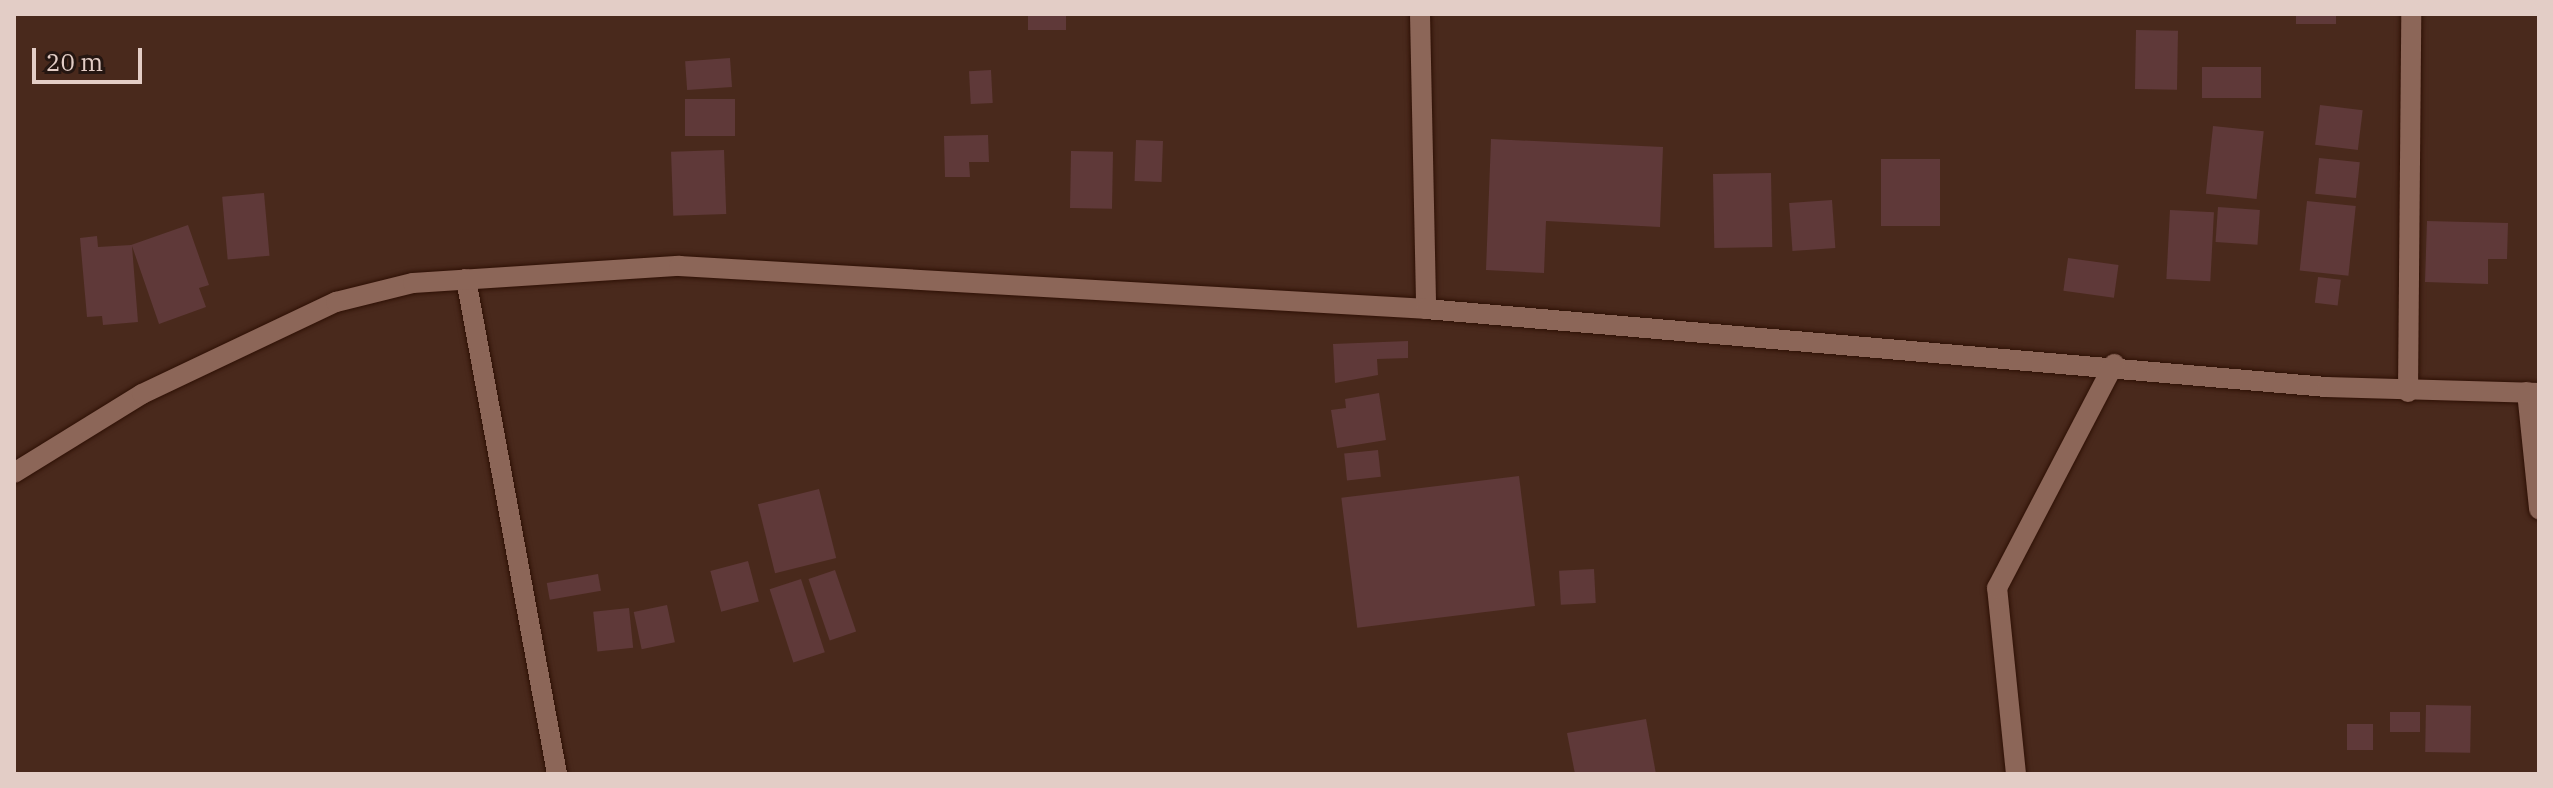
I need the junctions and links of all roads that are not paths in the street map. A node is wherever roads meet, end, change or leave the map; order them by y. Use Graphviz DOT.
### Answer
graph roads {
  1 [pos="1420,14"];
  2 [pos="2411,14"];
  3 [pos="466,279"];
  4 [pos="1426,309"];
  5 [pos="2114,364"];
  6 [pos="2408,392"];
  7 [pos="2533,393"];
  8 [pos="14,473"];
  9 [pos="2539,509"];
  10 [pos="557,774"];
  11 [pos="2016,774"];
  1 -- 4 [label="street"];
  2 -- 6 [label="street"];
  3 -- 4 [label="street"];
  3 -- 8 [label="street"];
  3 -- 10 [label="street"];
  4 -- 5 [label="street"];
  5 -- 6 [label="street"];
  5 -- 11 [label="street"];
  6 -- 7 [label="street"];
  7 -- 9 [label="street"];
}
